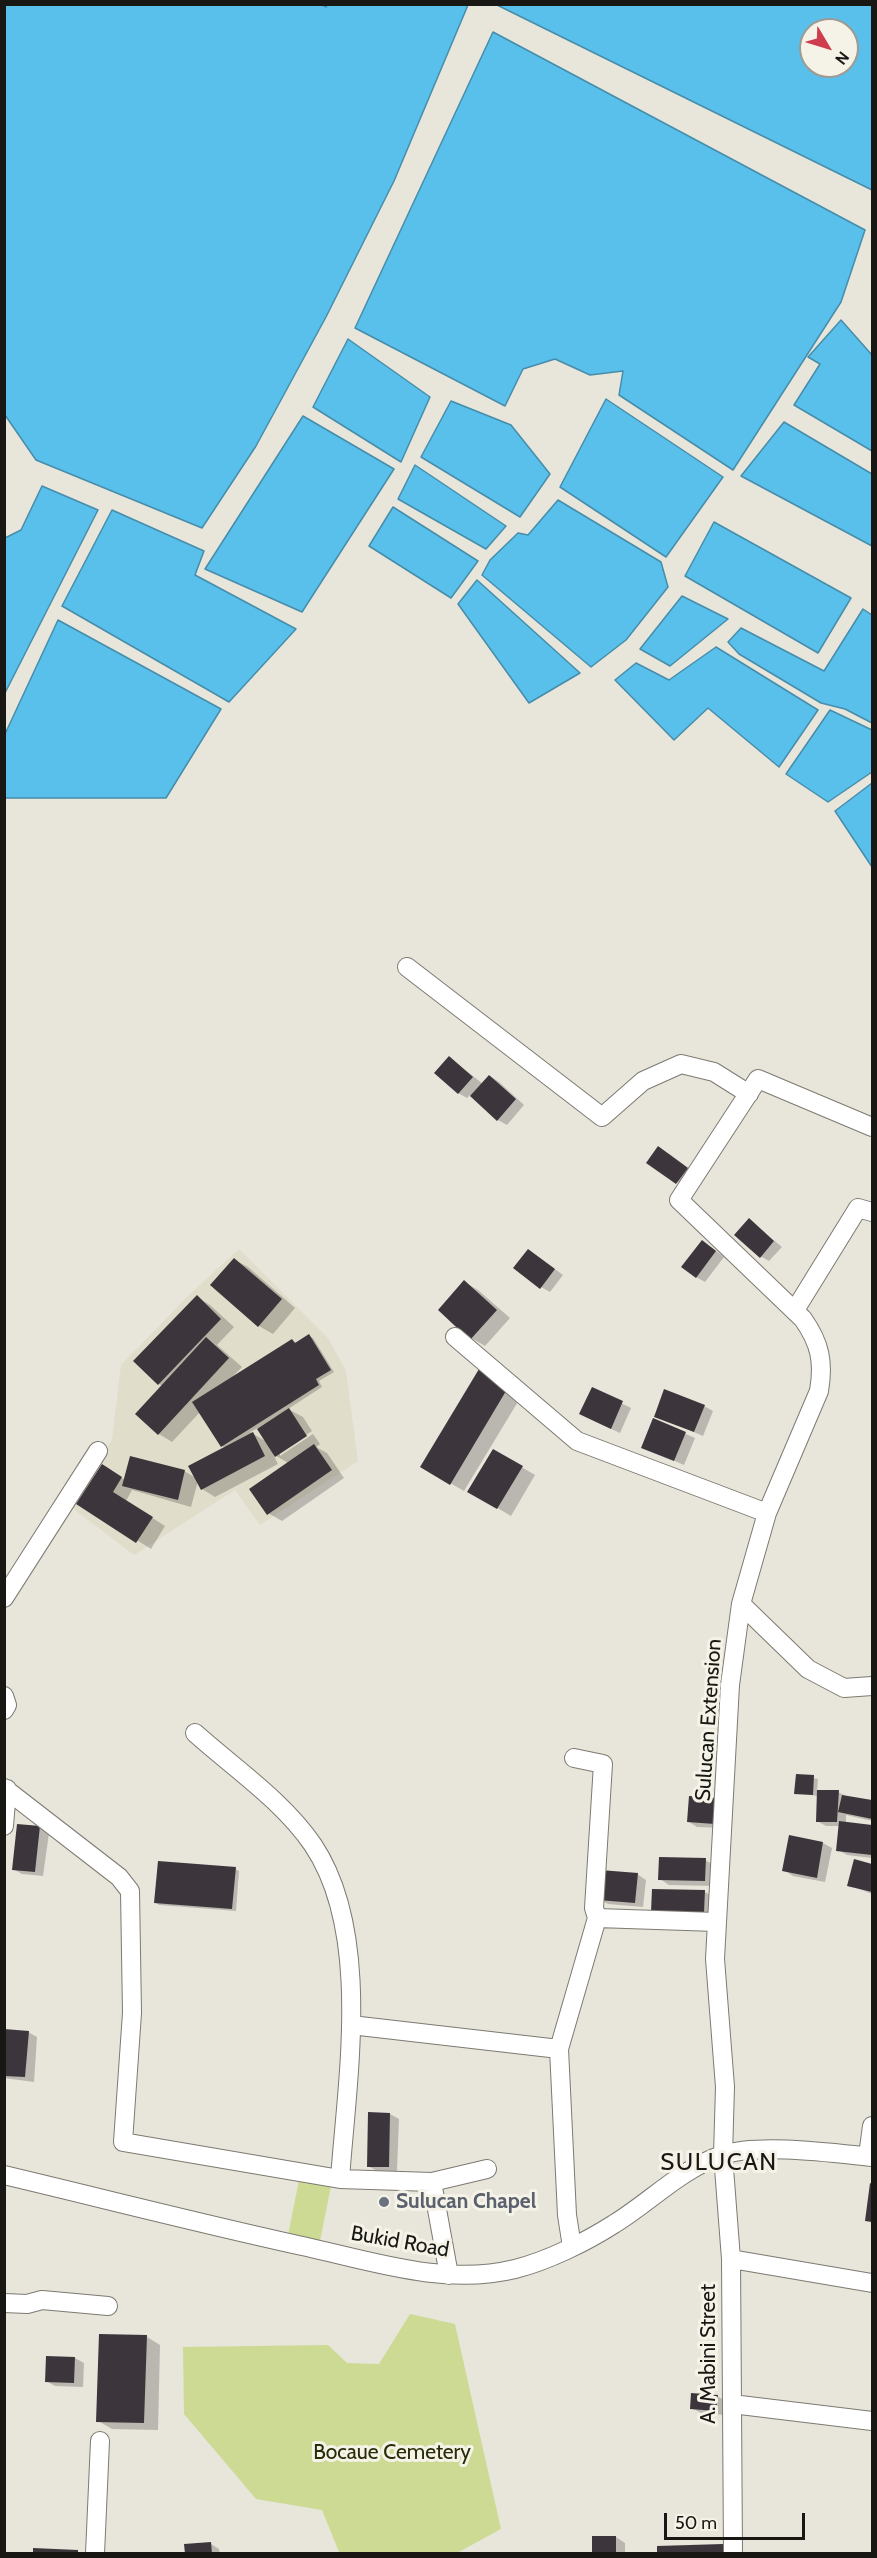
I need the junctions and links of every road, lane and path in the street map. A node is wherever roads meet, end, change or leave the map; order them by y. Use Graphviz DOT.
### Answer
graph roads {
  1 [pos="407,967"];
  2 [pos="749,1094"];
  3 [pos="873,1127"];
  4 [pos="873,1212"];
  5 [pos="795,1310"];
  6 [pos="455,1337"];
  7 [pos="98,1451"];
  8 [pos="767,1513"];
  9 [pos="4,1598"];
  10 [pos="741,1604"];
  11 [pos="873,1686"];
  12 [pos="4,1696"];
  13 [pos="4,1710"];
  14 [pos="195,1733"];
  15 [pos="574,1758"];
  16 [pos="6,1789"];
  17 [pos="4,1826"];
  18 [pos="597,1918"];
  19 [pos="716,1922"];
  20 [pos="351,2025"];
  21 [pos="559,2049"];
  22 [pos="873,2126"];
  23 [pos="723,2155"];
  24 [pos="870,2156"];
  25 [pos="487,2169"];
  26 [pos="4,2175"];
  27 [pos="340,2179"];
  28 [pos="432,2182"];
  29 [pos="572,2247"];
  30 [pos="731,2259"];
  31 [pos="449,2275"];
  32 [pos="873,2283"];
  33 [pos="4,2303"];
  34 [pos="108,2306"];
  35 [pos="732,2404"];
  36 [pos="873,2421"];
  37 [pos="100,2441"];
  38 [pos="95,2553"];
  39 [pos="733,2553"];
  1 -- 2 [label="street"];
  2 -- 3 [label="street"];
  2 -- 5 [label="street, Sulucan Extension"];
  4 -- 5 [label="street"];
  5 -- 8 [label="street, Sulucan Extension"];
  6 -- 8 [label="street"];
  7 -- 9 [label="street"];
  8 -- 10 [label="street, Sulucan Extension"];
  10 -- 11 [label="street"];
  10 -- 19 [label="street, Sulucan Extension"];
  12 -- 13 [label="street"];
  14 -- 20 [label="street"];
  15 -- 18 [label="street"];
  16 -- 17 [label="street"];
  16 -- 27 [label="street"];
  18 -- 19 [label="street"];
  18 -- 21 [label="street"];
  19 -- 23 [label="street, Sulucan Extension"];
  20 -- 21 [label="street"];
  20 -- 27 [label="street"];
  21 -- 29 [label="street"];
  22 -- 24 [label="street"];
  23 -- 24 [label="street, Bukid Road"];
  23 -- 29 [label="street, Bukid Road"];
  23 -- 30 [label="street, A. Mabini Street"];
  25 -- 28 [label="street"];
  26 -- 31 [label="street, Bukid Road"];
  27 -- 28 [label="street"];
  28 -- 31 [label="street"];
  29 -- 31 [label="street, Bukid Road"];
  30 -- 32 [label="street"];
  30 -- 35 [label="street, A. Mabini Street"];
  33 -- 34 [label="street"];
  35 -- 36 [label="street"];
  35 -- 39 [label="street, A. Mabini Street"];
  37 -- 38 [label="street"];
}
